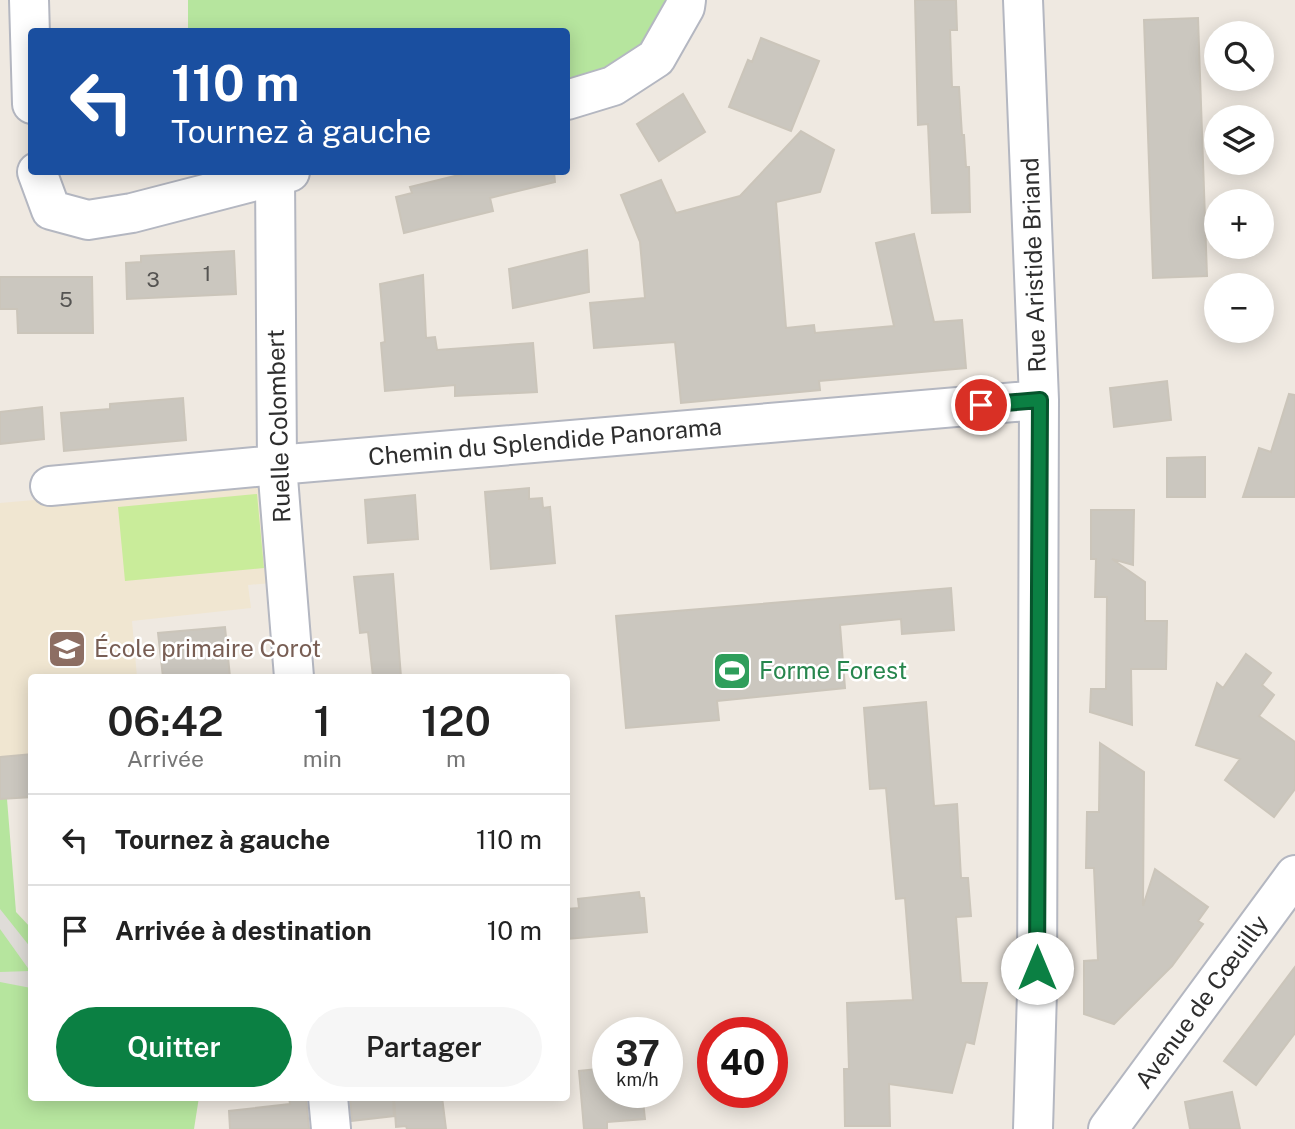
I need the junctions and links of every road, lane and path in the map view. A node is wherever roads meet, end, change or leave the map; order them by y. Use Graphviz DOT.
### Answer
graph roads {
  1 [pos="29,0"];
  2 [pos="686,0"];
  3 [pos="1023,0"];
  4 [pos="30,28"];
  5 [pos="570,99"];
  6 [pos="38,175"];
  7 [pos="275,175"];
  8 [pos="283,175"];
  9 [pos="1040,400"];
  10 [pos="277,464"];
  11 [pos="50,486"];
  12 [pos="294,674"];
  13 [pos="1295,875"];
  14 [pos="1037,992"];
  15 [pos="328,1101"];
  16 [pos="331,1129"];
  17 [pos="1033,1129"];
  18 [pos="1060,1129"];
  19 [pos="1108,1129"];
  1 -- 4 [label="street"];
  2 -- 5 [label="street"];
  3 -- 9 [label="street, Rue Aristide Briand"];
  6 -- 7 [label="street"];
  8 -- 10 [label="street, Ruelle Colombert"];
  9 -- 10 [label="street, Chemin du Splendide Panorama"];
  9 -- 14 [label="street, Rue Aristide Briand"];
  10 -- 11 [label="street, Chemin du Splendide Panorama"];
  10 -- 12 [label="street, Ruelle Colombert"];
  13 -- 19 [label="street, Avenue de Cœuilly"];
  14 -- 17 [label="street, Rue Aristide Briand"];
  14 -- 18 [label="street, Rue Aristide Briand"];
  15 -- 16 [label="street"];
}
